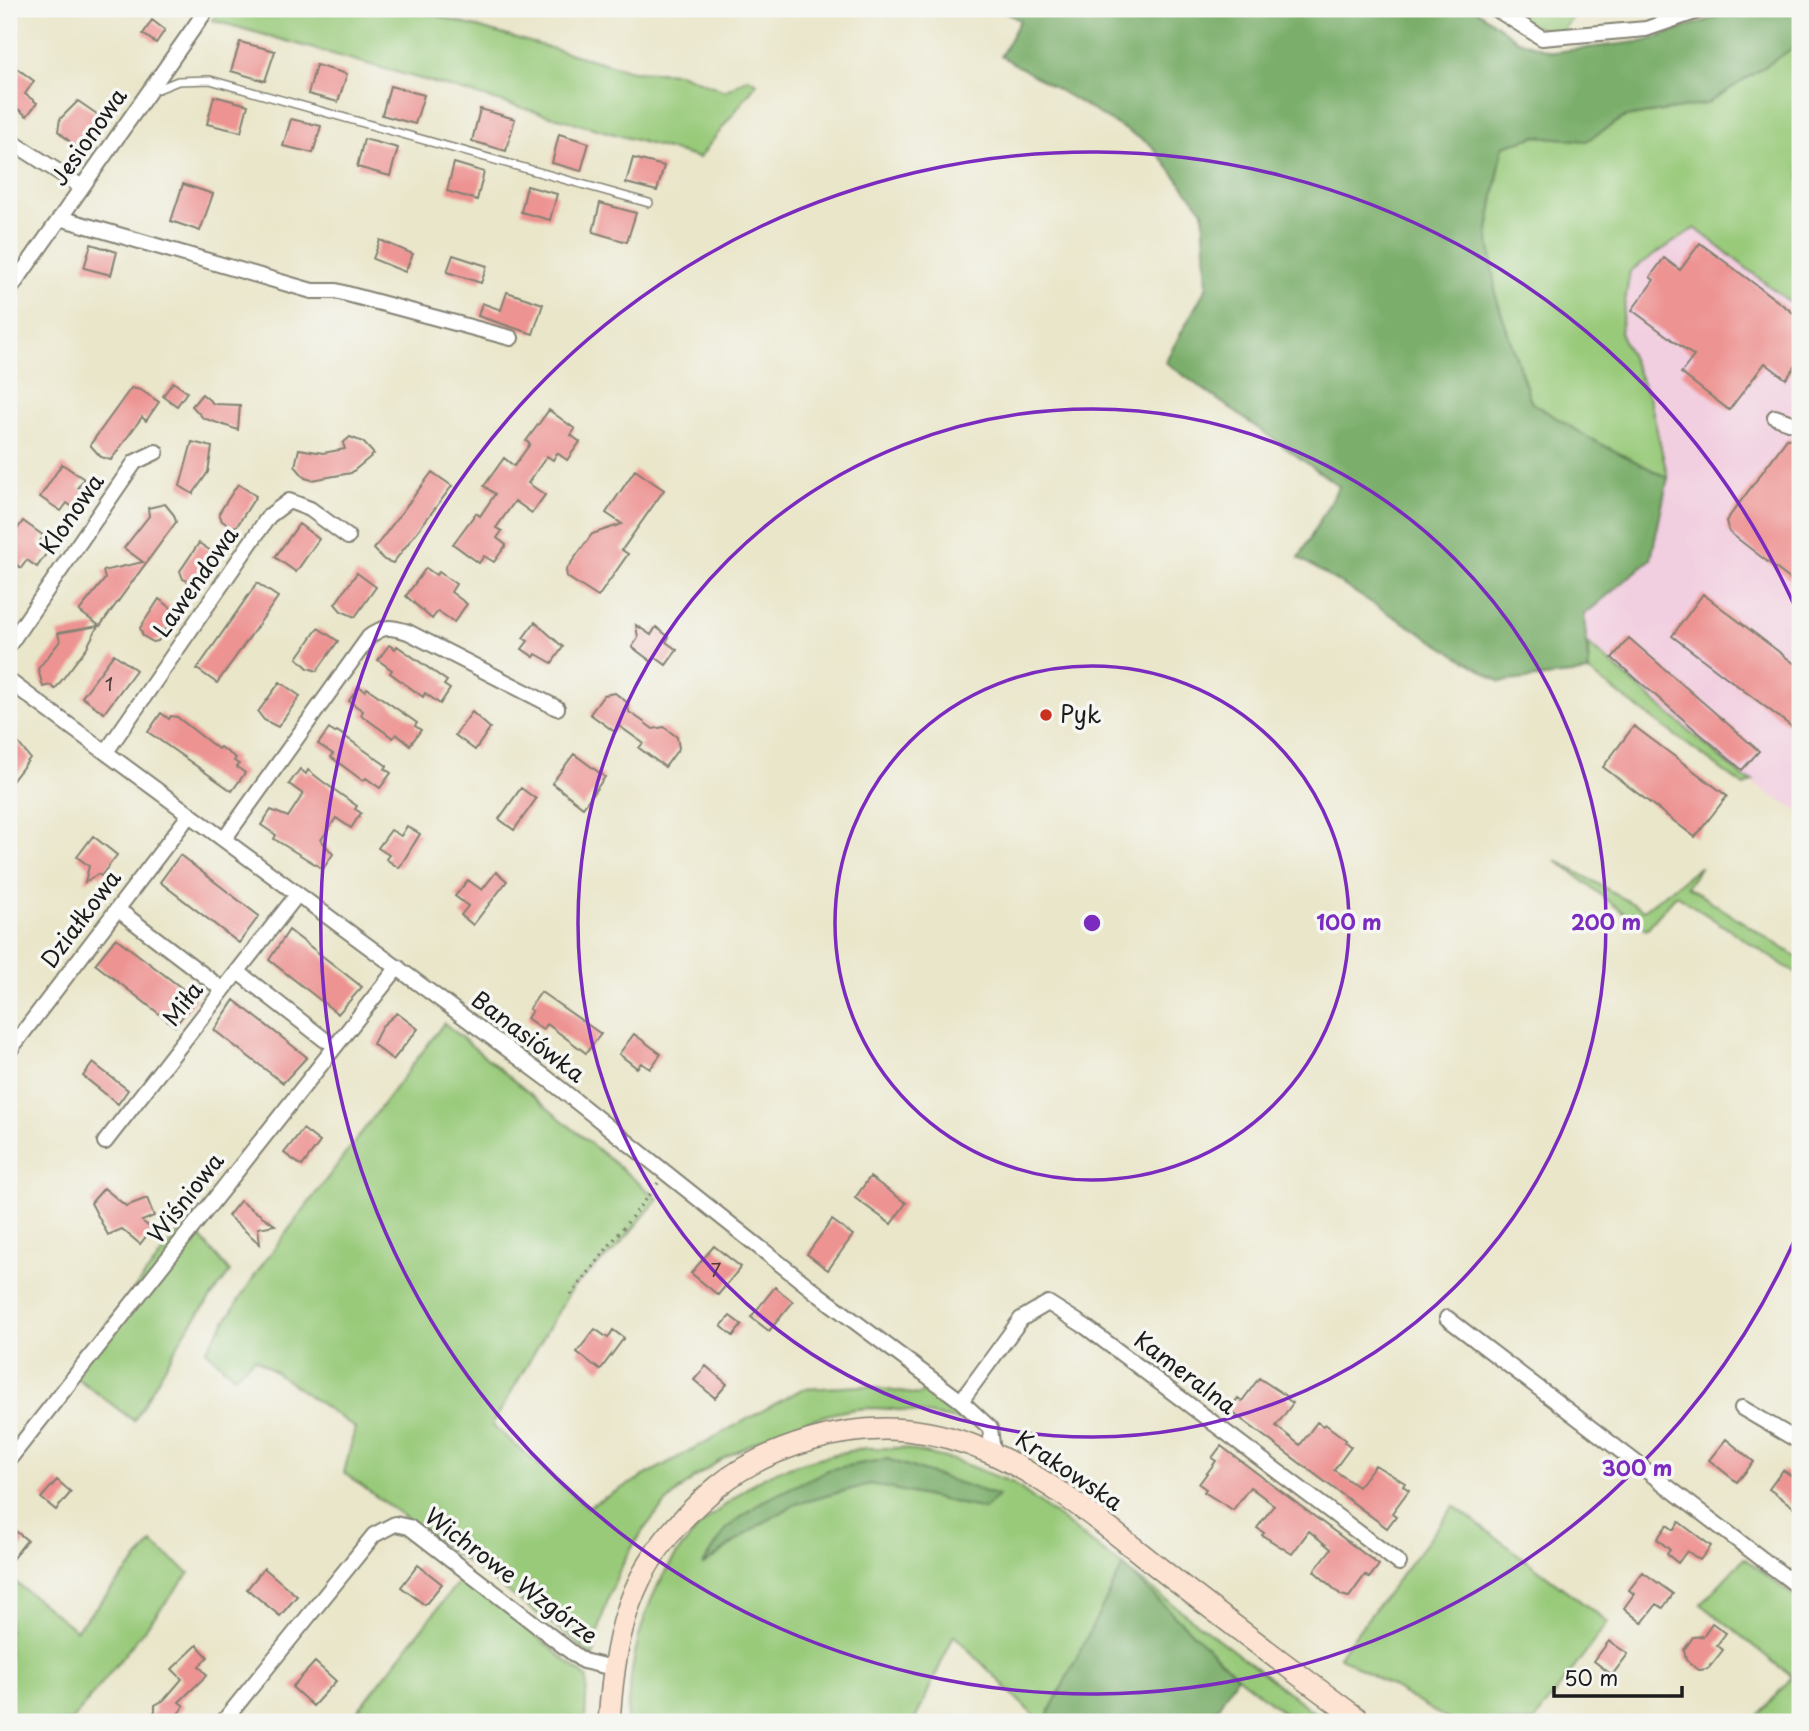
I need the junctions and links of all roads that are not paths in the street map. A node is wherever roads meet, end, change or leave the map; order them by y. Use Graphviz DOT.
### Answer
graph roads {
  1 [pos="207,9"];
  2 [pos="1496,9"];
  3 [pos="1704,9"];
  4 [pos="149,92"];
  5 [pos="9,140"];
  6 [pos="82,187"];
  7 [pos="649,203"];
  8 [pos="60,218"];
  9 [pos="9,291"];
  10 [pos="511,338"];
  11 [pos="1775,417"];
  12 [pos="1800,426"];
  13 [pos="156,452"];
  14 [pos="348,537"];
  15 [pos="9,645"];
  16 [pos="9,681"];
  17 [pos="557,708"];
  18 [pos="106,752"];
  19 [pos="190,814"];
  20 [pos="225,838"];
  21 [pos="297,895"];
  22 [pos="125,915"];
  23 [pos="398,967"];
  24 [pos="237,972"];
  25 [pos="222,989"];
  26 [pos="325,1040"];
  27 [pos="9,1051"];
  28 [pos="105,1142"];
  29 [pos="1447,1318"];
  30 [pos="961,1401"];
  31 [pos="1742,1408"];
  32 [pos="1800,1442"];
  33 [pos="993,1452"];
  34 [pos="11,1457"];
  35 [pos="1399,1563"];
  36 [pos="1800,1587"];
  37 [pos="613,1668"];
  38 [pos="223,1722"];
  39 [pos="609,1722"];
  40 [pos="1362,1722"];
  1 -- 4 [label="street, Jesionowa"];
  2 -- 3 [label="street"];
  4 -- 6 [label="street, Jesionowa"];
  4 -- 7 [label="lane"];
  5 -- 6 [label="street"];
  6 -- 8 [label="street, Jesionowa"];
  8 -- 9 [label="street, Jesionowa"];
  8 -- 10 [label="street"];
  11 -- 12 [label="street"];
  13 -- 15 [label="street, Klonowa"];
  14 -- 18 [label="street, Lawendowa"];
  16 -- 18 [label="street, Banasiówka"];
  17 -- 20 [label="street"];
  18 -- 19 [label="street, Banasiówka"];
  19 -- 20 [label="street, Banasiówka"];
  19 -- 27 [label="street, Działkowa"];
  20 -- 21 [label="street, Banasiówka"];
  21 -- 23 [label="street, Banasiówka"];
  21 -- 24 [label="street, Miła"];
  22 -- 25 [label="street"];
  23 -- 30 [label="street, Banasiówka"];
  23 -- 34 [label="street, Wiśniowa"];
  24 -- 25 [label="street, Miła"];
  24 -- 26 [label="street"];
  25 -- 28 [label="street, Miła"];
  29 -- 36 [label="street"];
  30 -- 33 [label="street, Banasiówka"];
  30 -- 35 [label="street, Kameralna"];
  31 -- 32 [label="street"];
  33 -- 37 [label="main road, Krakowska"];
  33 -- 40 [label="main road, Krakowska"];
  37 -- 38 [label="street, Wichrowe Wzgórze"];
  37 -- 39 [label="main road, Krakowska"];
}
